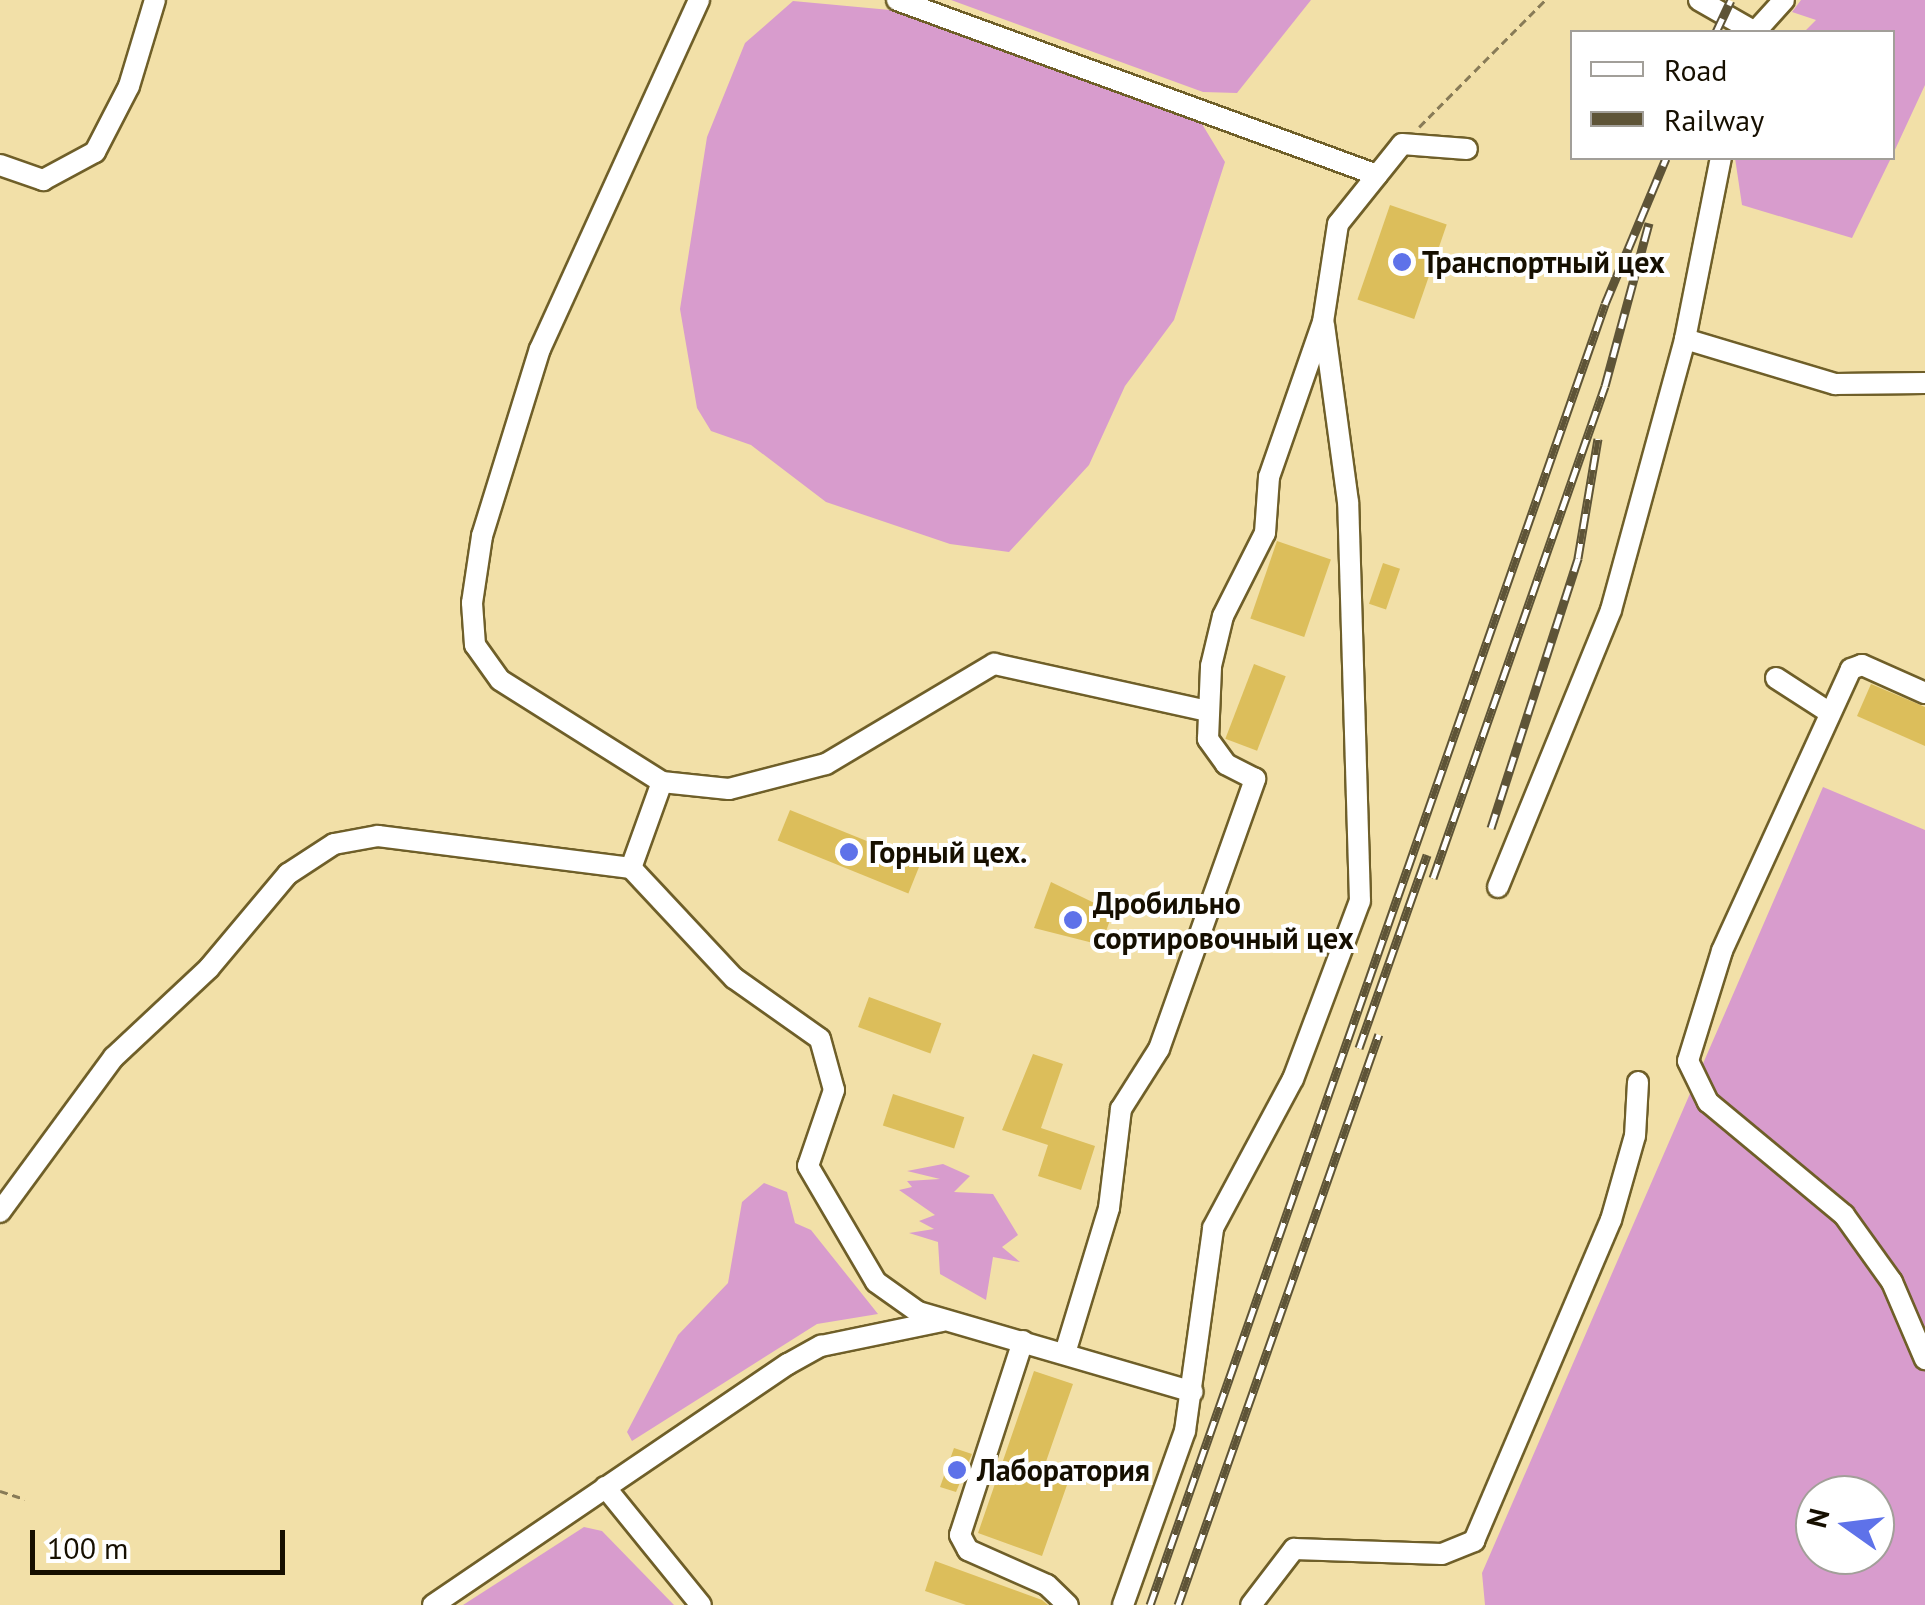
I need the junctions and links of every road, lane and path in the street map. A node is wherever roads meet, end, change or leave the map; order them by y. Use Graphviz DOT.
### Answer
graph roads {
  1 [pos="155,0"];
  2 [pos="699,0"];
  3 [pos="897,0"];
  4 [pos="1545,0"];
  5 [pos="1699,0"];
  6 [pos="1784,0"];
  7 [pos="1752,30"];
  8 [pos="1757,30"];
  9 [pos="1402,144"];
  10 [pos="1467,150"];
  11 [pos="1722,160"];
  12 [pos="0,165"];
  13 [pos="1377,175"];
  14 [pos="1323,322"];
  15 [pos="1684,339"];
  16 [pos="1925,383"];
  17 [pos="1776,678"];
  18 [pos="1925,693"];
  19 [pos="1207,710"];
  20 [pos="1827,711"];
  21 [pos="662,782"];
  22 [pos="631,868"];
  23 [pos="1498,887"];
  24 [pos="1638,1082"];
  25 [pos="0,1212"];
  26 [pos="944,1320"];
  27 [pos="1023,1340"];
  28 [pos="1065,1353"];
  29 [pos="1925,1359"];
  30 [pos="1193,1392"];
  31 [pos="605,1488"];
  32 [pos="0,1491"];
  33 [pos="26,1499"];
  34 [pos="433,1605"];
  35 [pos="701,1605"];
  36 [pos="1068,1605"];
  37 [pos="1124,1605"];
  38 [pos="1251,1605"];
  1 -- 12 [label="lane"];
  2 -- 21 [label="lane"];
  3 -- 13 [label="lane"];
  4 -- 9 [label="path"];
  5 -- 7 [label="lane"];
  6 -- 8 [label="lane"];
  9 -- 10 [label="lane"];
  9 -- 13 [label="lane"];
  11 -- 15 [label="lane"];
  13 -- 14 [label="lane"];
  14 -- 19 [label="lane"];
  14 -- 30 [label="lane"];
  15 -- 16 [label="lane"];
  15 -- 23 [label="lane"];
  17 -- 20 [label="lane"];
  18 -- 20 [label="lane"];
  19 -- 21 [label="lane"];
  19 -- 28 [label="lane"];
  20 -- 29 [label="lane"];
  21 -- 22 [label="lane"];
  22 -- 25 [label="lane"];
  22 -- 26 [label="lane"];
  24 -- 38 [label="lane"];
  26 -- 27 [label="lane"];
  26 -- 31 [label="lane"];
  27 -- 28 [label="lane"];
  27 -- 36 [label="lane"];
  28 -- 30 [label="lane"];
  30 -- 37 [label="lane"];
  31 -- 34 [label="lane"];
  31 -- 35 [label="lane"];
  32 -- 33 [label="path"];
}
